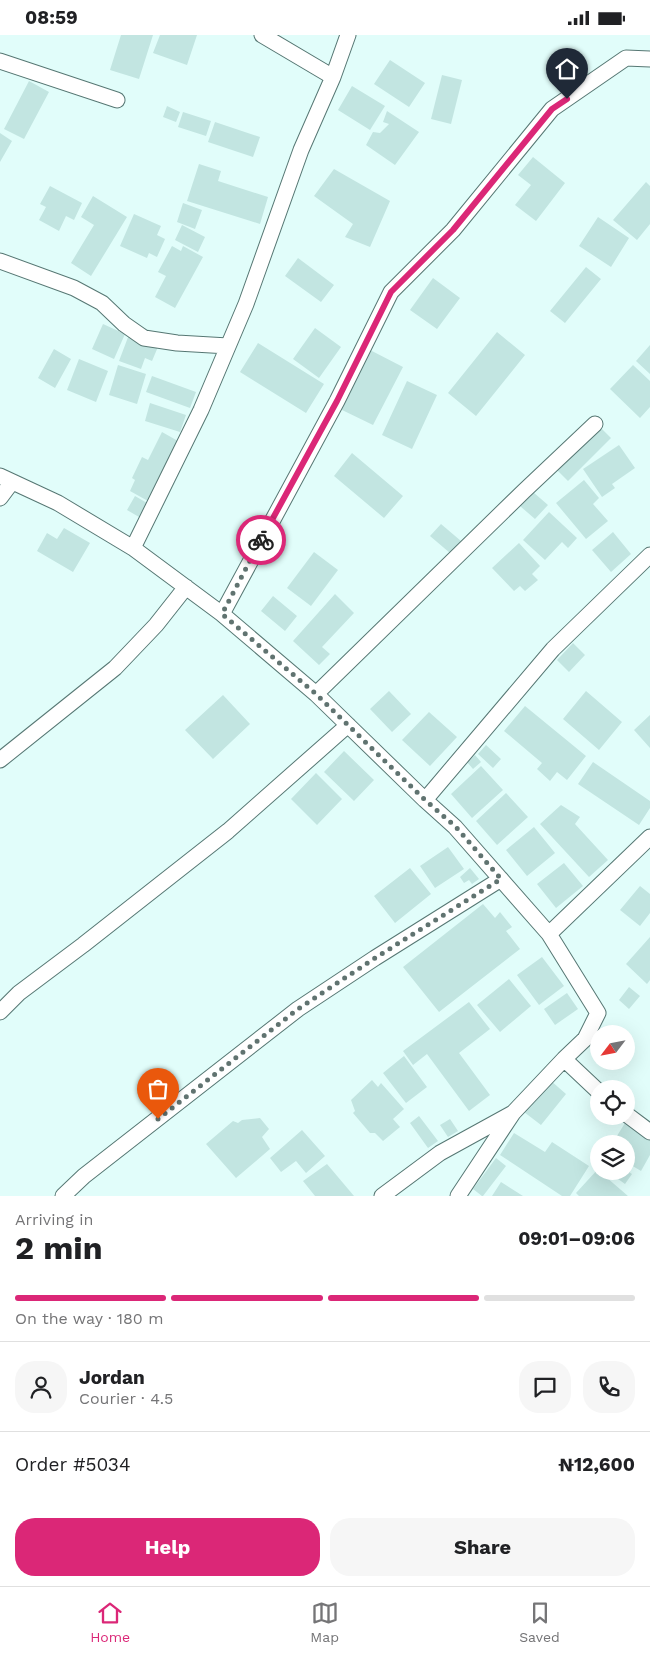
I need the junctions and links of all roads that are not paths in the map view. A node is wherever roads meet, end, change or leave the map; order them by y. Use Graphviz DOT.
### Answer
graph roads {
  1 [pos="262,35"];
  2 [pos="348,35"];
  3 [pos="650,59"];
  4 [pos="0,61"];
  5 [pos="332,77"];
  6 [pos="117,100"];
  7 [pos="0,261"];
  8 [pos="228,346"];
  9 [pos="595,424"];
  10 [pos="6,479"];
  11 [pos="0,498"];
  12 [pos="134,548"];
  13 [pos="650,555"];
  14 [pos="186,587"];
  15 [pos="222,614"];
  16 [pos="316,694"];
  17 [pos="348,725"];
  18 [pos="0,760"];
  19 [pos="425,800"];
  20 [pos="650,837"];
  21 [pos="501,879"];
  22 [pos="548,933"];
  23 [pos="0,1012"];
  24 [pos="564,1059"];
  25 [pos="590,1084"];
  26 [pos="513,1113"];
  27 [pos="635,1121"];
  28 [pos="650,1132"];
  29 [pos="63,1196"];
  30 [pos="382,1196"];
  31 [pos="458,1196"];
  1 -- 5 [label="street"];
  2 -- 5 [label="street"];
  3 -- 15 [label="street"];
  4 -- 6 [label="street"];
  5 -- 8 [label="street"];
  7 -- 8 [label="street"];
  8 -- 12 [label="street"];
  9 -- 16 [label="street"];
  10 -- 11 [label="street"];
  10 -- 12 [label="street"];
  12 -- 14 [label="street"];
  13 -- 19 [label="street"];
  14 -- 15 [label="street"];
  14 -- 18 [label="street"];
  15 -- 16 [label="street"];
  16 -- 17 [label="street"];
  17 -- 19 [label="street"];
  17 -- 23 [label="street"];
  19 -- 21 [label="street"];
  20 -- 22 [label="street"];
  21 -- 22 [label="street"];
  21 -- 29 [label="street"];
  22 -- 24 [label="street"];
  24 -- 25 [label="street"];
  24 -- 26 [label="street"];
  26 -- 30 [label="street"];
  26 -- 31 [label="street"];
  27 -- 28 [label="street"];
}
